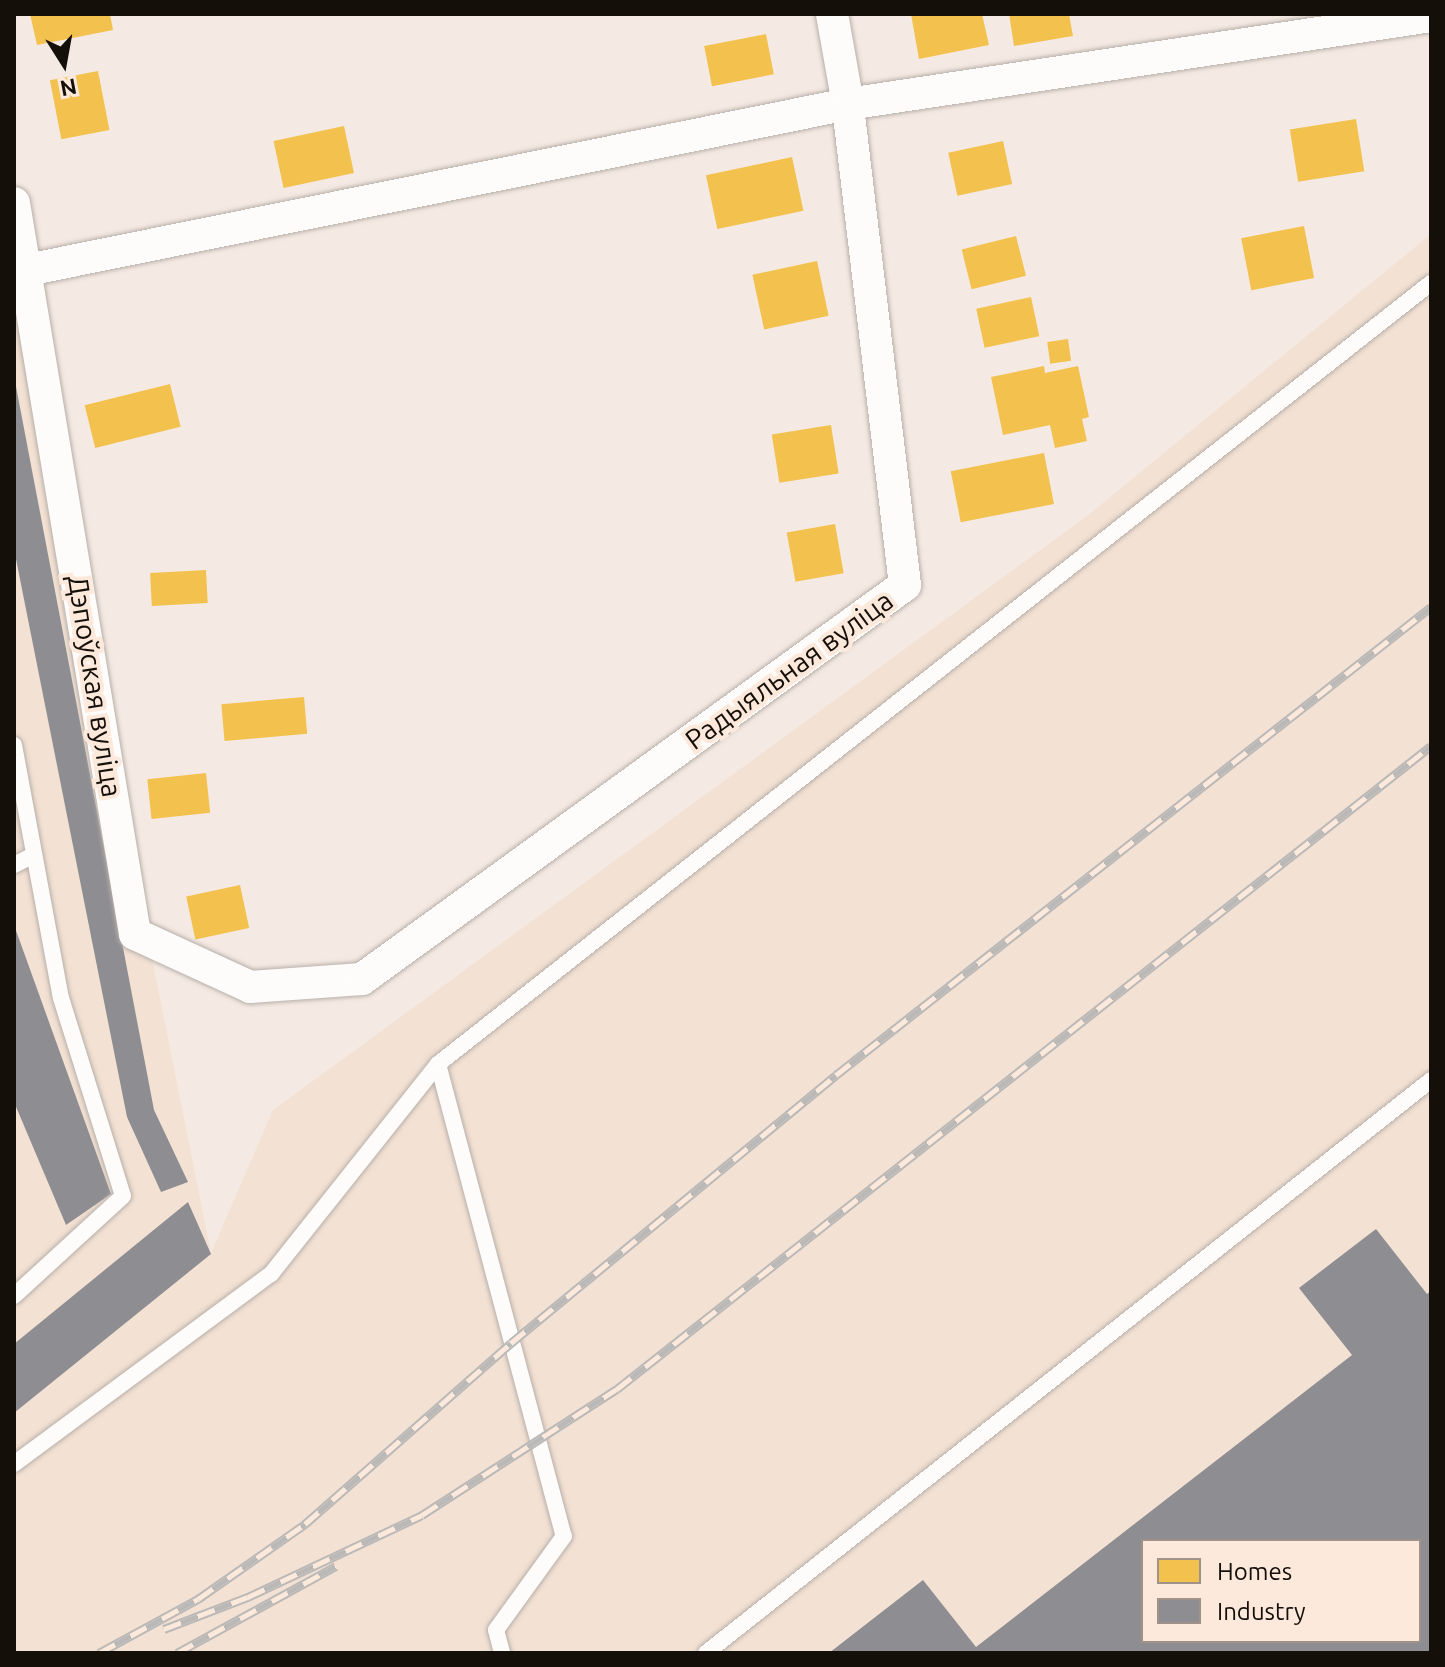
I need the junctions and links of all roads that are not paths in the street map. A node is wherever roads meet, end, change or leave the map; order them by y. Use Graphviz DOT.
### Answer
graph roads {
  1 [pos="832,14"];
  2 [pos="1431,16"];
  3 [pos="848,104"];
  4 [pos="14,203"];
  5 [pos="27,270"];
  6 [pos="1431,283"];
  7 [pos="14,745"];
  8 [pos="34,855"];
  9 [pos="14,865"];
  10 [pos="362,979"];
  11 [pos="438,1064"];
  12 [pos="1431,1080"];
  13 [pos="14,1296"];
  14 [pos="14,1464"];
  15 [pos="502,1653"];
  16 [pos="706,1653"];
  1 -- 3 [label="street, Радыяльная вуліца"];
  2 -- 3 [label="street"];
  3 -- 5 [label="street"];
  3 -- 10 [label="street, Радыяльная вуліца"];
  4 -- 5 [label="street, Дэпоўская вуліца"];
  5 -- 10 [label="street, Дэпоўская вуліца"];
  6 -- 11 [label="lane"];
  7 -- 8 [label="lane"];
  8 -- 9 [label="lane"];
  8 -- 13 [label="lane"];
  11 -- 14 [label="lane"];
  11 -- 15 [label="lane"];
  12 -- 16 [label="lane"];
}
